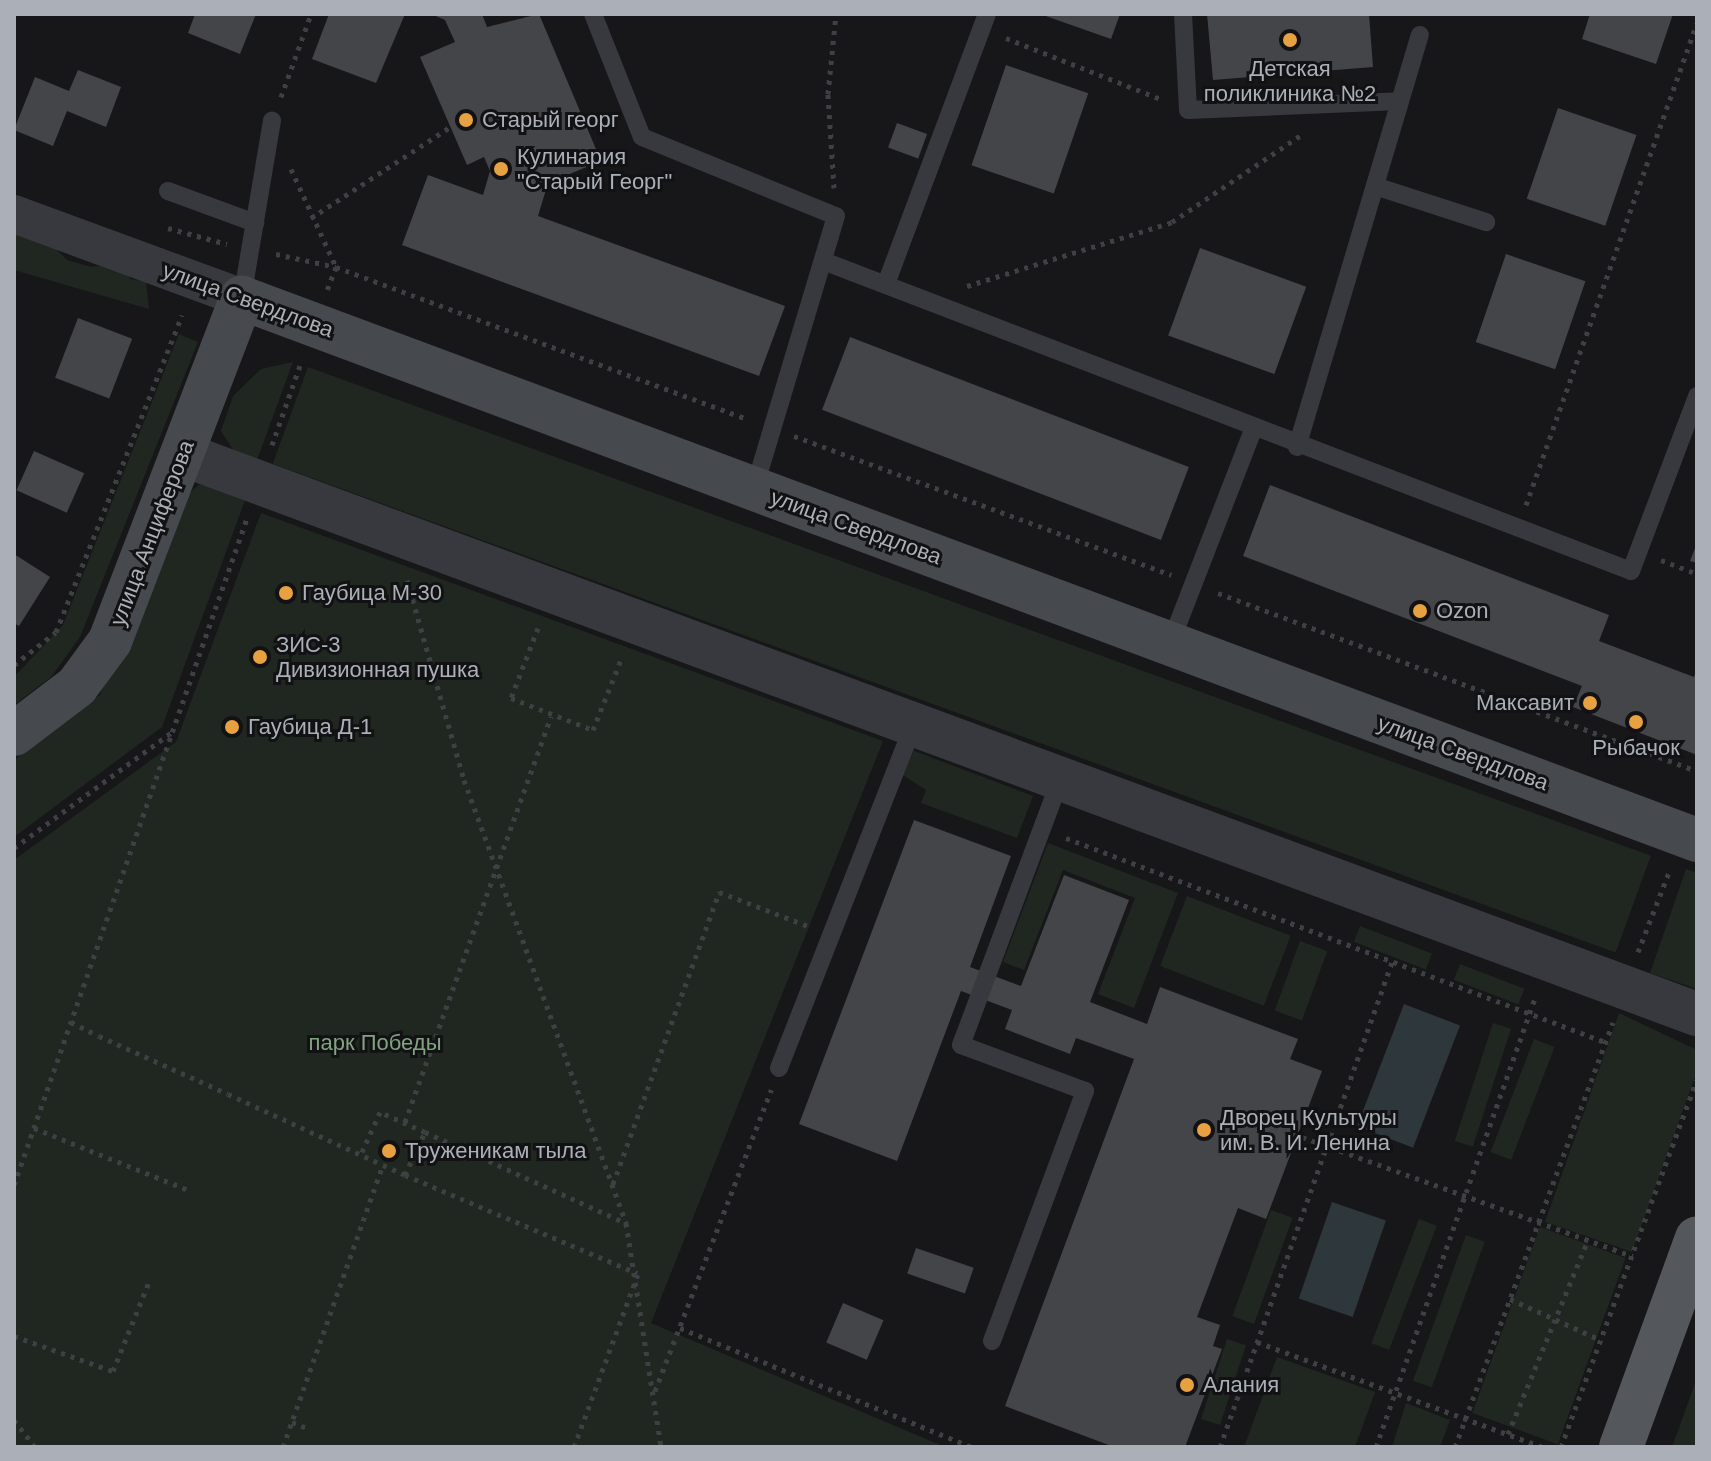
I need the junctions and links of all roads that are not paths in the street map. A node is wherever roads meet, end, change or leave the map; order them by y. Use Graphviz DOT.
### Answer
graph roads {
  1 [pos="593,14"];
  2 [pos="1183,14"];
  3 [pos="985,21"];
  4 [pos="1420,35"];
  5 [pos="1400,101"];
  6 [pos="272,121"];
  7 [pos="1375,186"];
  8 [pos="168,191"];
  9 [pos="14,214"];
  10 [pos="1486,222"];
  11 [pos="255,223"];
  12 [pos="826,262"];
  13 [pos="886,284"];
  14 [pos="242,298"];
  15 [pos="1697,396"];
  16 [pos="1253,430"];
  17 [pos="1297,447"];
  18 [pos="182,454"];
  19 [pos="754,489"];
  20 [pos="1170,644"];
  21 [pos="915,722"];
  22 [pos="14,734"];
  23 [pos="1062,776"];
  24 [pos="1690,838"];
  25 [pos="1697,1014"];
  26 [pos="779,1068"];
  27 [pos="1697,1238"];
  28 [pos="992,1341"];
  29 [pos="1621,1447"];
  1 -- 12 [label="lane"];
  2 -- 5 [label="lane"];
  3 -- 13 [label="lane"];
  4 -- 5 [label="lane"];
  5 -- 7 [label="lane"];
  6 -- 11 [label="lane"];
  7 -- 10 [label="lane"];
  7 -- 17 [label="lane"];
  8 -- 11 [label="lane"];
  9 -- 14 [label="street, улица Свердлова"];
  11 -- 14 [label="lane"];
  12 -- 13 [label="lane"];
  12 -- 19 [label="lane"];
  13 -- 16 [label="lane"];
  14 -- 18 [label="main road, улица Анциферова"];
  14 -- 19 [label="main road, улица Свердлова"];
  15 -- 17 [label="lane"];
  16 -- 17 [label="lane"];
  16 -- 20 [label="lane"];
  18 -- 21 [label="street"];
  18 -- 22 [label="main road, улица Анциферова"];
  19 -- 20 [label="main road, улица Свердлова"];
  20 -- 24 [label="main road, улица Свердлова"];
  21 -- 23 [label="street"];
  21 -- 26 [label="lane"];
  23 -- 25 [label="street"];
  23 -- 28 [label="lane"];
  27 -- 29 [label="main road"];
}
